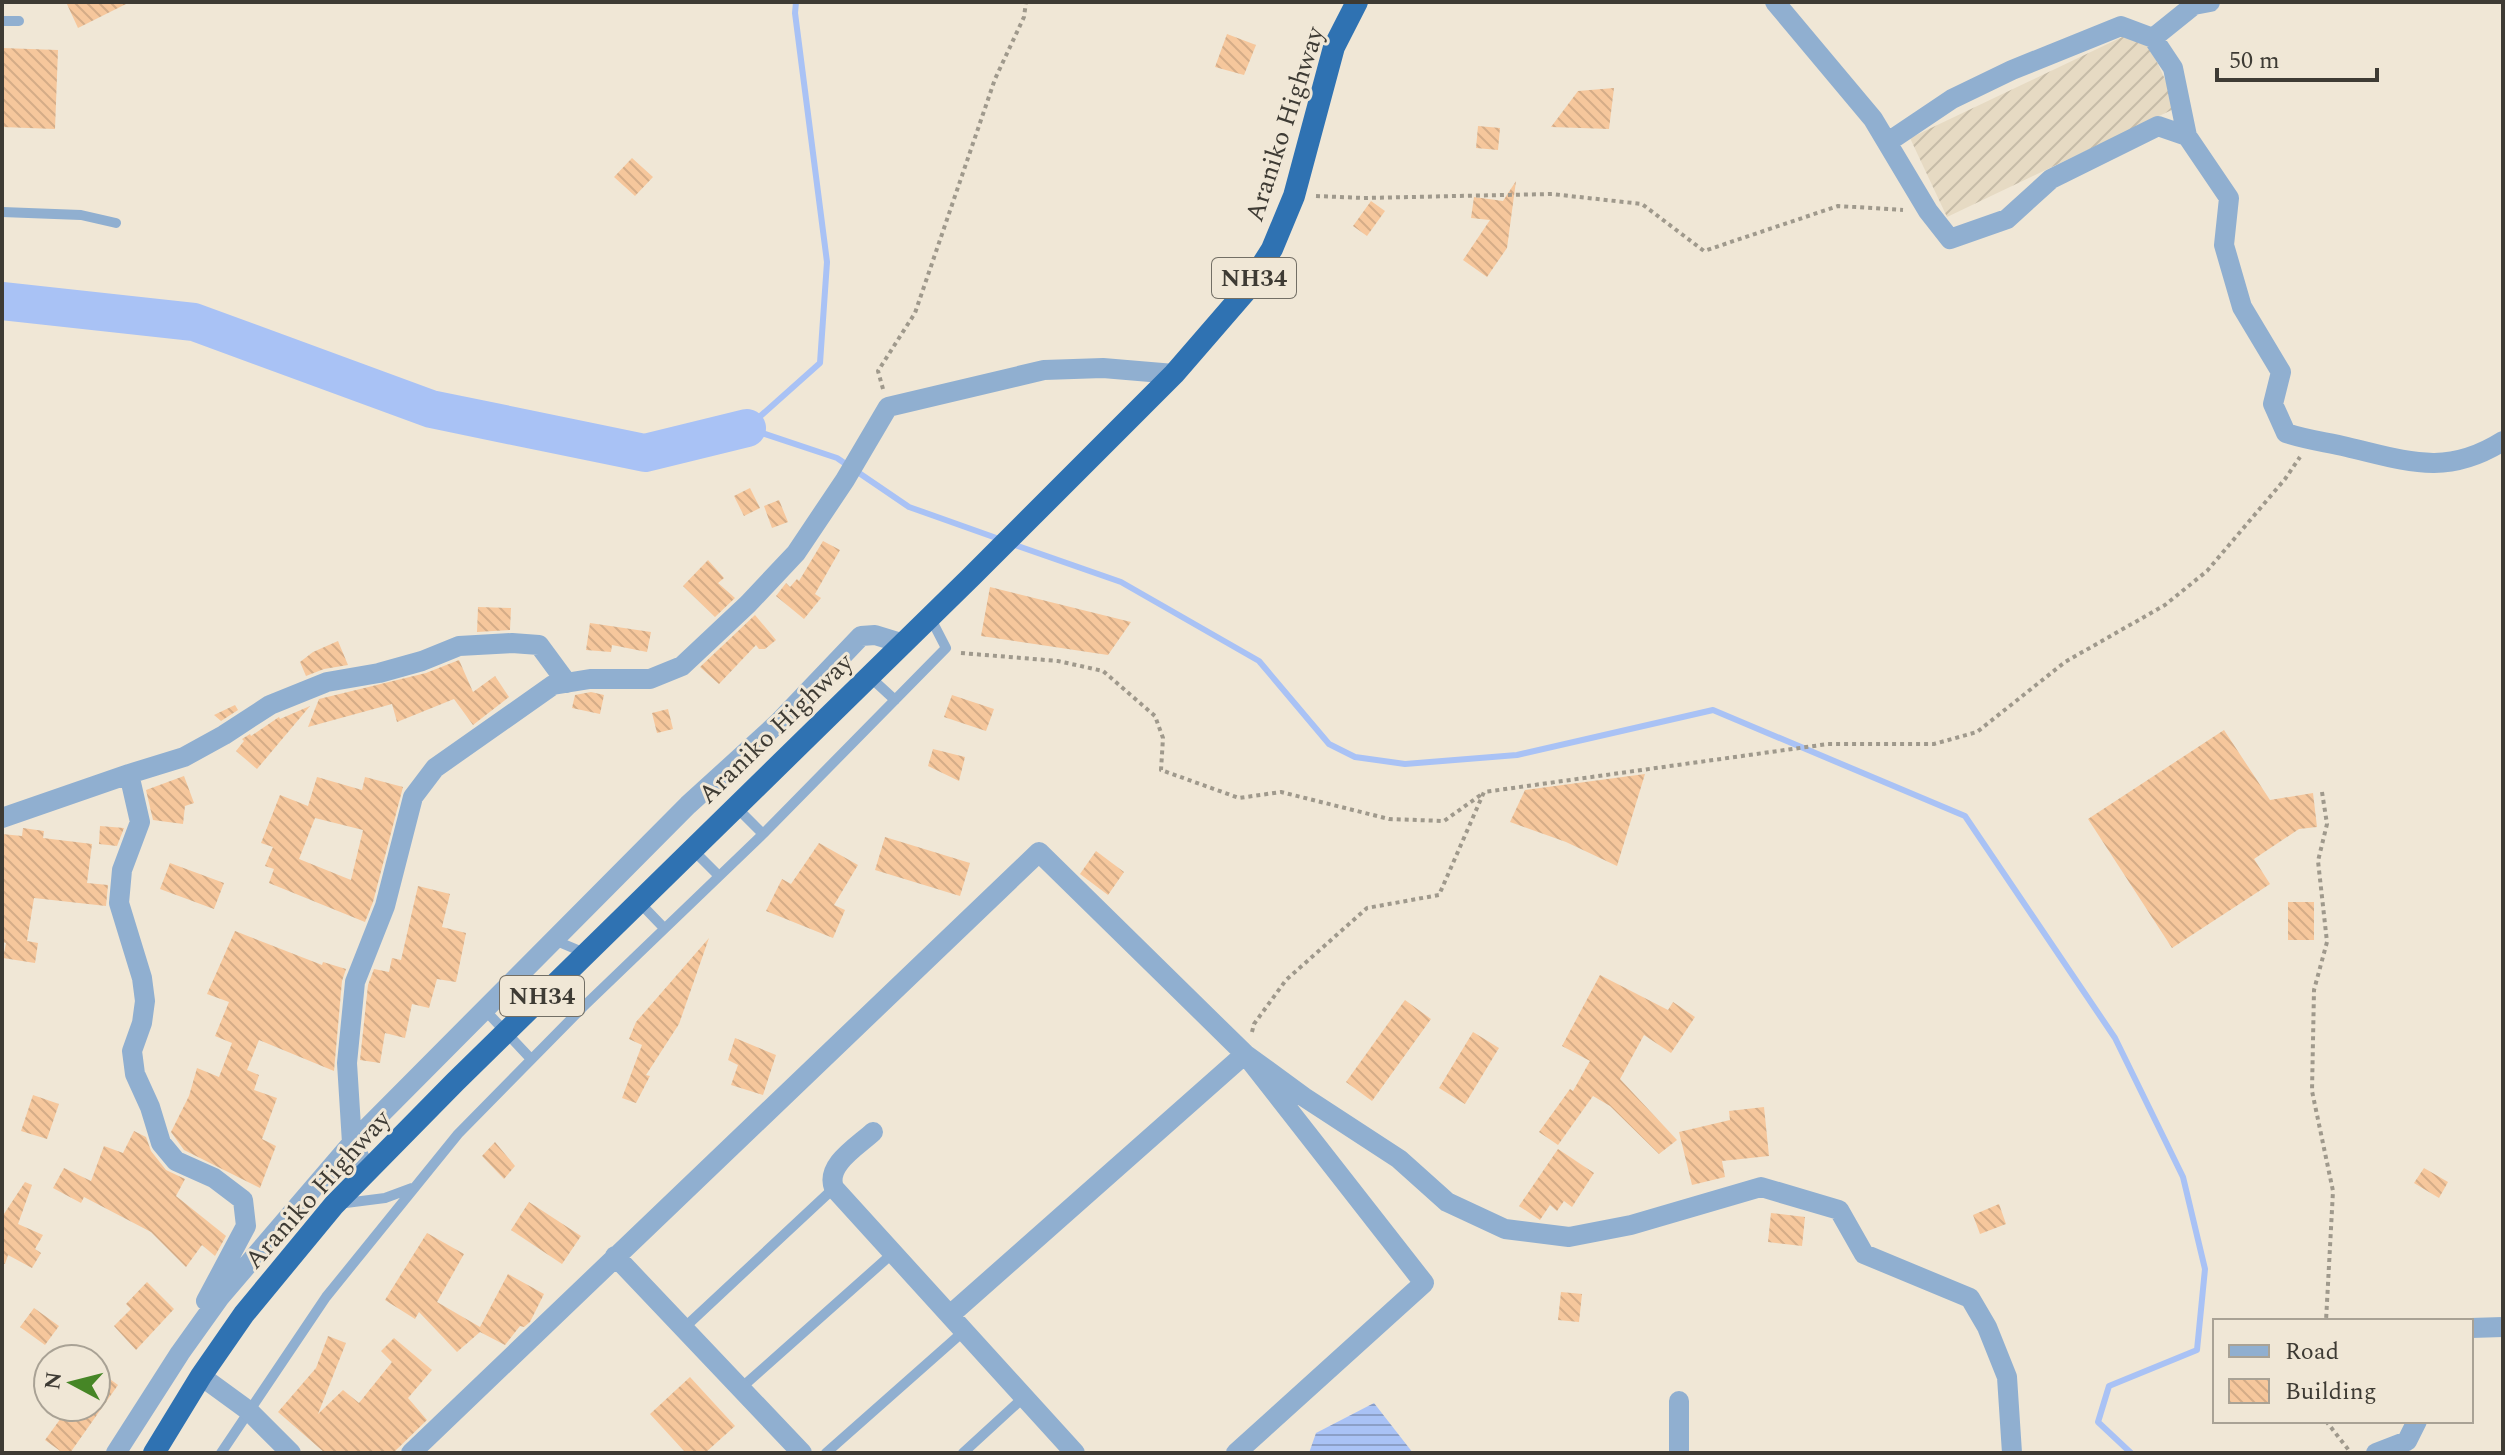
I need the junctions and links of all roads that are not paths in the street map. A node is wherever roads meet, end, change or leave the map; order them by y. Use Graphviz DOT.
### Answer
graph roads {
  1 [pos="1357,2"];
  2 [pos="1775,2"];
  3 [pos="2210,2"];
  4 [pos="2,21"];
  5 [pos="19,21"];
  6 [pos="2153,38"];
  7 [pos="2187,136"];
  8 [pos="1888,142"];
  9 [pos="2,212"];
  10 [pos="116,223"];
  11 [pos="1174,374"];
  12 [pos="2503,441"];
  13 [pos="930,616"];
  14 [pos="901,643"];
  15 [pos="869,676"];
  16 [pos="567,683"];
  17 [pos="895,700"];
  18 [pos="129,774"];
  19 [pos="735,806"];
  20 [pos="2,818"];
  21 [pos="763,834"];
  22 [pos="692,849"];
  23 [pos="719,876"];
  24 [pos="638,901"];
  25 [pos="664,928"];
  26 [pos="553,939"];
  27 [pos="585,953"];
  28 [pos="557,982"];
  29 [pos="583,1007"];
  30 [pos="484,1009"];
  31 [pos="504,1032"];
  32 [pos="1245,1054"];
  33 [pos="531,1059"];
  34 [pos="873,1132"];
  35 [pos="352,1143"];
  36 [pos="366,1170"];
  37 [pos="414,1187"];
  38 [pos="834,1188"];
  39 [pos="334,1205"];
  40 [pos="893,1253"];
  41 [pos="615,1256"];
  42 [pos="957,1323"];
  43 [pos="2503,1327"];
  44 [pos="684,1328"];
  45 [pos="2473,1328"];
  46 [pos="180,1353"];
  47 [pos="201,1376"];
  48 [pos="741,1388"];
  49 [pos="1024,1397"];
  50 [pos="1679,1401"];
  51 [pos="249,1411"];
  52 [pos="2416,1423"];
  53 [pos="119,1452"];
  54 [pos="154,1453"];
  55 [pos="221,1453"];
  56 [pos="291,1453"];
  57 [pos="411,1453"];
  58 [pos="802,1453"];
  59 [pos="826,1453"];
  60 [pos="963,1453"];
  61 [pos="1075,1453"];
  62 [pos="1236,1453"];
  63 [pos="1679,1453"];
  64 [pos="2012,1453"];
  65 [pos="2376,1453"];
  1 -- 11 [label="highway, Araniko Highway / NH34"];
  2 -- 8 [label="street"];
  3 -- 6 [label="street"];
  4 -- 5 [label="lane"];
  6 -- 7 [label="street"];
  6 -- 8 [label="street"];
  7 -- 8 [label="street"];
  7 -- 12 [label="street"];
  9 -- 10 [label="lane"];
  11 -- 13 [label="highway, Araniko Highway / NH34"];
  11 -- 16 [label="street"];
  13 -- 14 [label="highway, Araniko Highway / NH34"];
  13 -- 17 [label="lane"];
  14 -- 15 [label="highway, Araniko Highway / NH34"];
  14 -- 26 [label="street"];
  15 -- 17 [label="lane"];
  15 -- 19 [label="highway, Araniko Highway / NH34"];
  16 -- 18 [label="street"];
  16 -- 35 [label="street"];
  17 -- 21 [label="lane"];
  18 -- 20 [label="street"];
  18 -- 46 [label="street"];
  19 -- 21 [label="lane"];
  19 -- 22 [label="highway, Araniko Highway / NH34"];
  21 -- 23 [label="lane"];
  22 -- 23 [label="lane"];
  22 -- 24 [label="highway, Araniko Highway / NH34"];
  23 -- 25 [label="lane"];
  24 -- 25 [label="lane"];
  24 -- 27 [label="highway, Araniko Highway / NH34"];
  25 -- 29 [label="lane"];
  26 -- 27 [label="lane"];
  26 -- 30 [label="street"];
  27 -- 28 [label="highway, Araniko Highway / NH34"];
  28 -- 29 [label="lane"];
  28 -- 31 [label="highway, Araniko Highway / NH34"];
  29 -- 33 [label="lane"];
  30 -- 31 [label="lane"];
  30 -- 35 [label="street"];
  31 -- 33 [label="lane"];
  31 -- 36 [label="highway, Araniko Highway / NH34"];
  32 -- 41 [label="street"];
  32 -- 42 [label="street"];
  32 -- 62 [label="street"];
  32 -- 64 [label="street"];
  33 -- 37 [label="lane"];
  34 -- 38 [label="street"];
  35 -- 36 [label="street"];
  35 -- 46 [label="street"];
  36 -- 39 [label="highway, Araniko Highway / NH34"];
  37 -- 39 [label="lane"];
  37 -- 51 [label="lane"];
  38 -- 40 [label="street"];
  38 -- 44 [label="lane"];
  39 -- 47 [label="highway, Araniko Highway / NH34"];
  40 -- 42 [label="street"];
  40 -- 48 [label="lane"];
  41 -- 44 [label="street"];
  41 -- 57 [label="street"];
  42 -- 49 [label="street"];
  42 -- 59 [label="lane"];
  43 -- 45 [label="street"];
  44 -- 48 [label="street"];
  46 -- 53 [label="street"];
  47 -- 51 [label="street"];
  47 -- 54 [label="highway, Araniko Highway / NH34"];
  48 -- 58 [label="street"];
  49 -- 60 [label="lane"];
  49 -- 61 [label="street"];
  50 -- 63 [label="street"];
  51 -- 55 [label="lane"];
  51 -- 56 [label="street"];
  52 -- 65 [label="street"];
}
